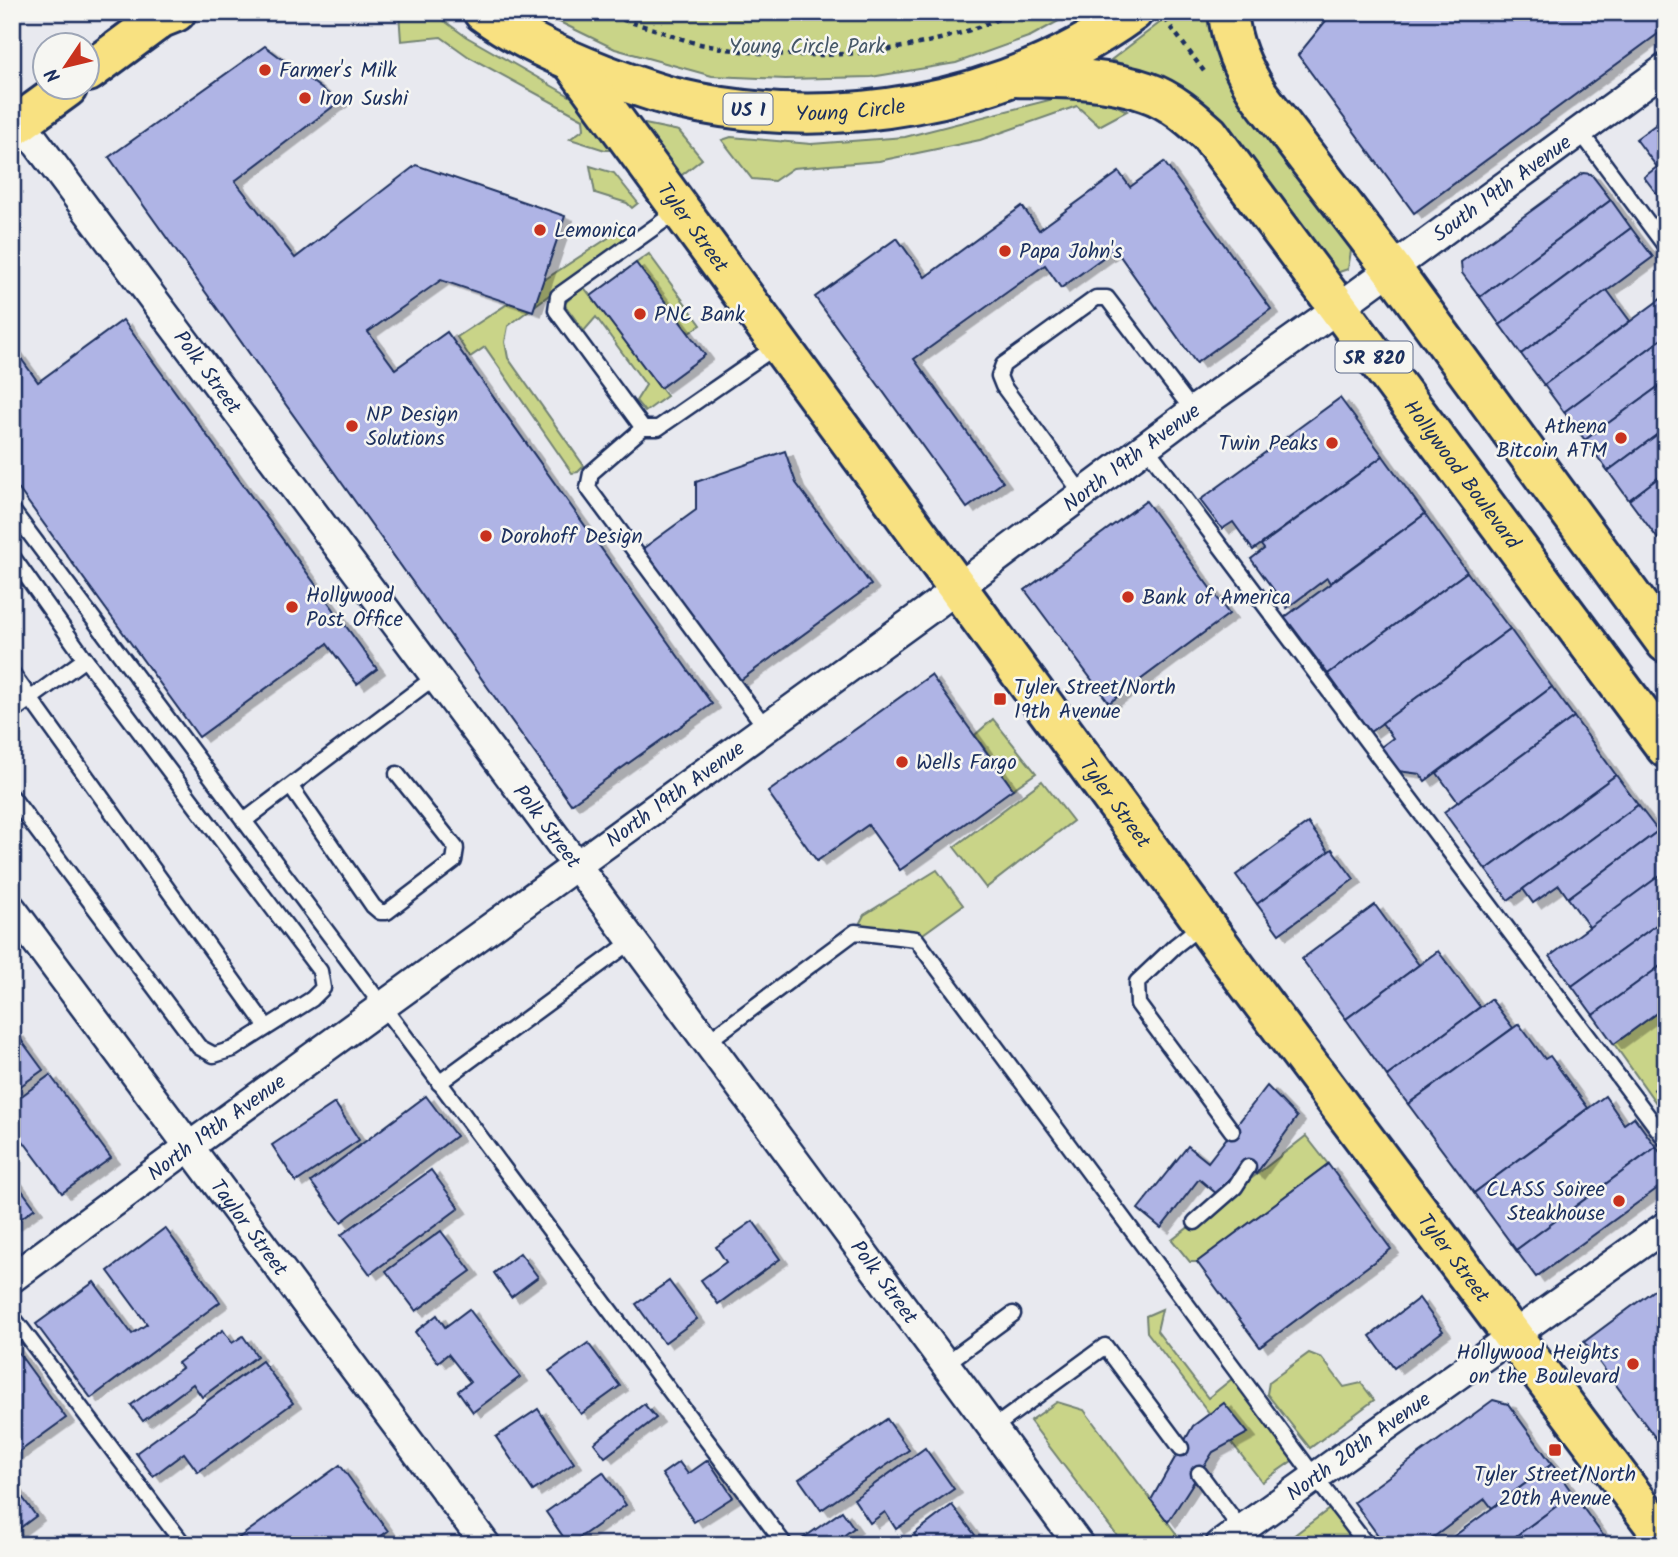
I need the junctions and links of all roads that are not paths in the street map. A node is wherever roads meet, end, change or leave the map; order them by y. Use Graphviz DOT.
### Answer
graph roads {
  1 [pos="483,12"];
  2 [pos="1228,12"];
  3 [pos="167,14"];
  4 [pos="1149,16"];
  5 [pos="102,62"];
  6 [pos="572,62"];
  7 [pos="1666,68"];
  8 [pos="1014,77"];
  9 [pos="44,102"];
  10 [pos="15,120"];
  11 [pos="1579,130"];
  12 [pos="681,208"];
  13 [pos="1666,247"];
  14 [pos="1392,269"];
  15 [pos="1338,308"];
  16 [pos="779,344"];
  17 [pos="1193,411"];
  18 [pos="643,428"];
  19 [pos="1146,447"];
  20 [pos="1083,495"];
  21 [pos="12,510"];
  22 [pos="12,556"];
  23 [pos="957,589"];
  24 [pos="1666,643"];
  25 [pos="85,659"];
  26 [pos="12,673"];
  27 [pos="436,676"];
  28 [pos="30,698"];
  29 [pos="12,712"];
  30 [pos="766,727"];
  31 [pos="1666,748"];
  32 [pos="397,774"];
  33 [pos="291,787"];
  34 [pos="12,797"];
  35 [pos="244,821"];
  36 [pos="577,866"];
  37 [pos="12,909"];
  38 [pos="1204,923"];
  39 [pos="632,941"];
  40 [pos="382,1007"];
  41 [pos="266,1026"];
  42 [pos="707,1042"];
  43 [pos="439,1083"];
  44 [pos="1231,1131"];
  45 [pos="1666,1140"];
  46 [pos="190,1146"];
  47 [pos="1248,1167"];
  48 [pos="1195,1222"];
  49 [pos="1666,1226"];
  50 [pos="12,1278"];
  51 [pos="1013,1314"];
  52 [pos="12,1316"];
  53 [pos="1512,1335"];
  54 [pos="945,1364"];
  55 [pos="993,1428"];
  56 [pos="1181,1448"];
  57 [pos="1199,1473"];
  58 [pos="1314,1476"];
  59 [pos="1230,1537"];
  60 [pos="1666,1540"];
  61 [pos="184,1545"];
  62 [pos="486,1545"];
  63 [pos="785,1545"];
  64 [pos="1080,1545"];
  65 [pos="1367,1545"];
  1 -- 6 [label="main road, Young Circle / US 1"];
  2 -- 14 [label="main road, SR 820"];
  3 -- 5 [label="main road"];
  4 -- 8 [label="main road, Young Circle / US 1"];
  6 -- 8 [label="main road, Young Circle / US 1"];
  6 -- 12 [label="main road, Tyler Street"];
  7 -- 11 [label="street, South 19th Avenue"];
  8 -- 15 [label="main road, Hollywood Boulevard / SR 820"];
  9 -- 10 [label="main road"];
  10 -- 27 [label="street, Polk Street"];
  11 -- 13 [label="lane"];
  11 -- 14 [label="street, South 19th Avenue"];
  12 -- 16 [label="main road, Tyler Street"];
  12 -- 18 [label="lane"];
  14 -- 15 [label="street, South 19th Avenue"];
  14 -- 24 [label="main road, SR 820"];
  15 -- 17 [label="street, North 19th Avenue"];
  15 -- 31 [label="main road, Hollywood Boulevard / SR 820"];
  16 -- 18 [label="lane"];
  16 -- 23 [label="main road, Tyler Street"];
  17 -- 19 [label="street, North 19th Avenue"];
  17 -- 20 [label="lane"];
  18 -- 30 [label="lane"];
  19 -- 20 [label="street, North 19th Avenue"];
  19 -- 45 [label="lane"];
  20 -- 23 [label="street, North 19th Avenue"];
  21 -- 35 [label="lane"];
  22 -- 25 [label="lane"];
  23 -- 30 [label="street, North 19th Avenue"];
  23 -- 38 [label="main road, Tyler Street"];
  25 -- 28 [label="lane"];
  25 -- 41 [label="lane"];
  26 -- 28 [label="lane"];
  27 -- 33 [label="lane"];
  27 -- 36 [label="street, Polk Street"];
  28 -- 29 [label="lane"];
  28 -- 41 [label="lane"];
  30 -- 36 [label="street, North 19th Avenue"];
  32 -- 33 [label="lane"];
  33 -- 35 [label="lane"];
  34 -- 41 [label="lane"];
  35 -- 40 [label="lane"];
  36 -- 39 [label="street, Polk Street"];
  36 -- 40 [label="street, North 19th Avenue"];
  37 -- 46 [label="street, Taylor Street"];
  38 -- 44 [label="lane"];
  38 -- 53 [label="main road, Tyler Street"];
  39 -- 42 [label="street, Polk Street"];
  39 -- 43 [label="lane"];
  40 -- 43 [label="lane"];
  40 -- 46 [label="street, North 19th Avenue"];
  42 -- 54 [label="street, Polk Street"];
  42 -- 58 [label="lane"];
  43 -- 63 [label="lane"];
  46 -- 50 [label="street, North 19th Avenue"];
  46 -- 62 [label="street, Taylor Street"];
  47 -- 48 [label="lane"];
  49 -- 53 [label="street, North 20th Avenue"];
  51 -- 54 [label="lane"];
  52 -- 61 [label="lane"];
  53 -- 58 [label="street, North 20th Avenue"];
  53 -- 60 [label="main road, Tyler Street"];
  54 -- 55 [label="street, Polk Street"];
  55 -- 56 [label="lane"];
  55 -- 64 [label="street, Polk Street"];
  57 -- 59 [label="lane"];
  58 -- 59 [label="street, North 20th Avenue"];
  58 -- 65 [label="lane"];
}
